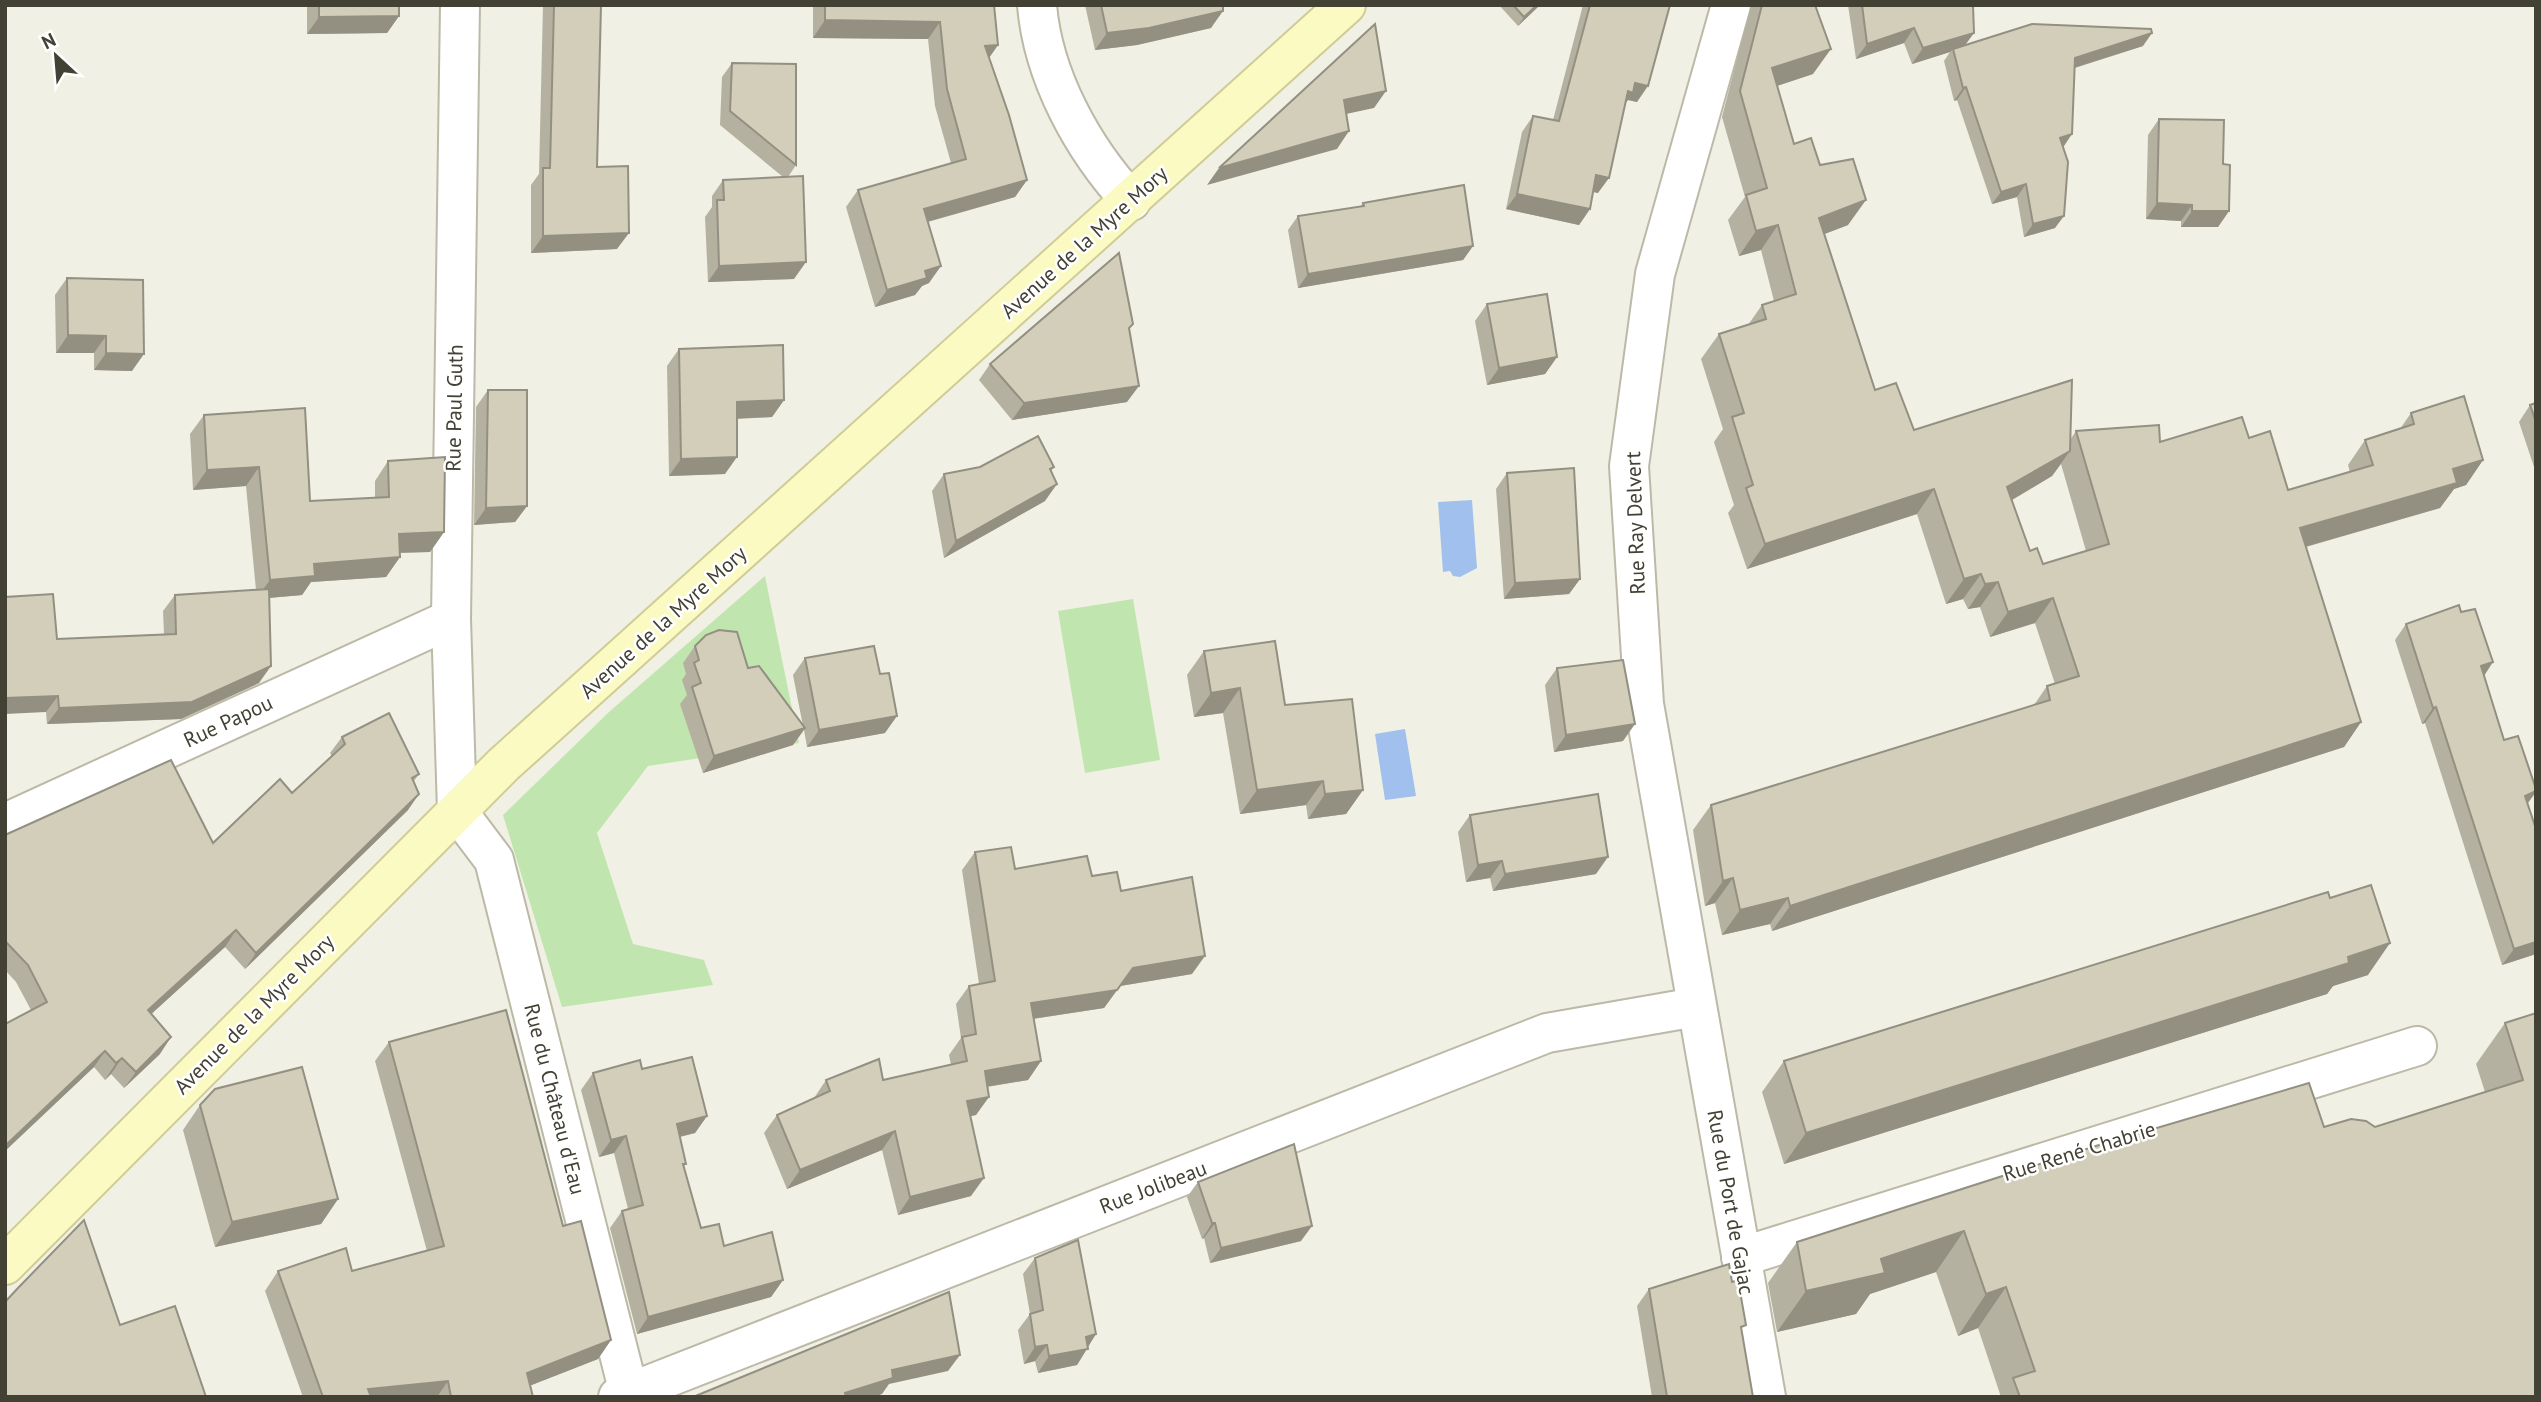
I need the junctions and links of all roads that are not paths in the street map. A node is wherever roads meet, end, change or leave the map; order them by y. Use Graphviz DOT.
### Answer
graph roads {
  1 [pos="460,5"];
  2 [pos="1037,5"];
  3 [pos="1346,5"];
  4 [pos="1731,5"];
  5 [pos="1131,201"];
  6 [pos="451,619"];
  7 [pos="457,811"];
  8 [pos="5,823"];
  9 [pos="1696,1007"];
  10 [pos="2417,1046"];
  11 [pos="1741,1257"];
  12 [pos="5,1265"];
  13 [pos="626,1395"];
  14 [pos="1766,1397"];
  1 -- 6 [label="street, Rue Paul Guth"];
  2 -- 5 [label="street"];
  3 -- 5 [label="street, Avenue de la Myre Mory"];
  4 -- 9 [label="street, Rue Ray Delvert"];
  5 -- 7 [label="street, Avenue de la Myre Mory"];
  6 -- 7 [label="street, Rue Paul Guth"];
  6 -- 8 [label="street, Rue Papou"];
  7 -- 12 [label="street, Avenue de la Myre Mory"];
  7 -- 13 [label="street, Rue du Château d'Eau"];
  9 -- 11 [label="street, Rue du Port de Gajac"];
  9 -- 13 [label="street, Rue Jolibeau"];
  10 -- 11 [label="street, Rue René Chabrie"];
  11 -- 14 [label="street, Rue du Port de Gajac"];
}
